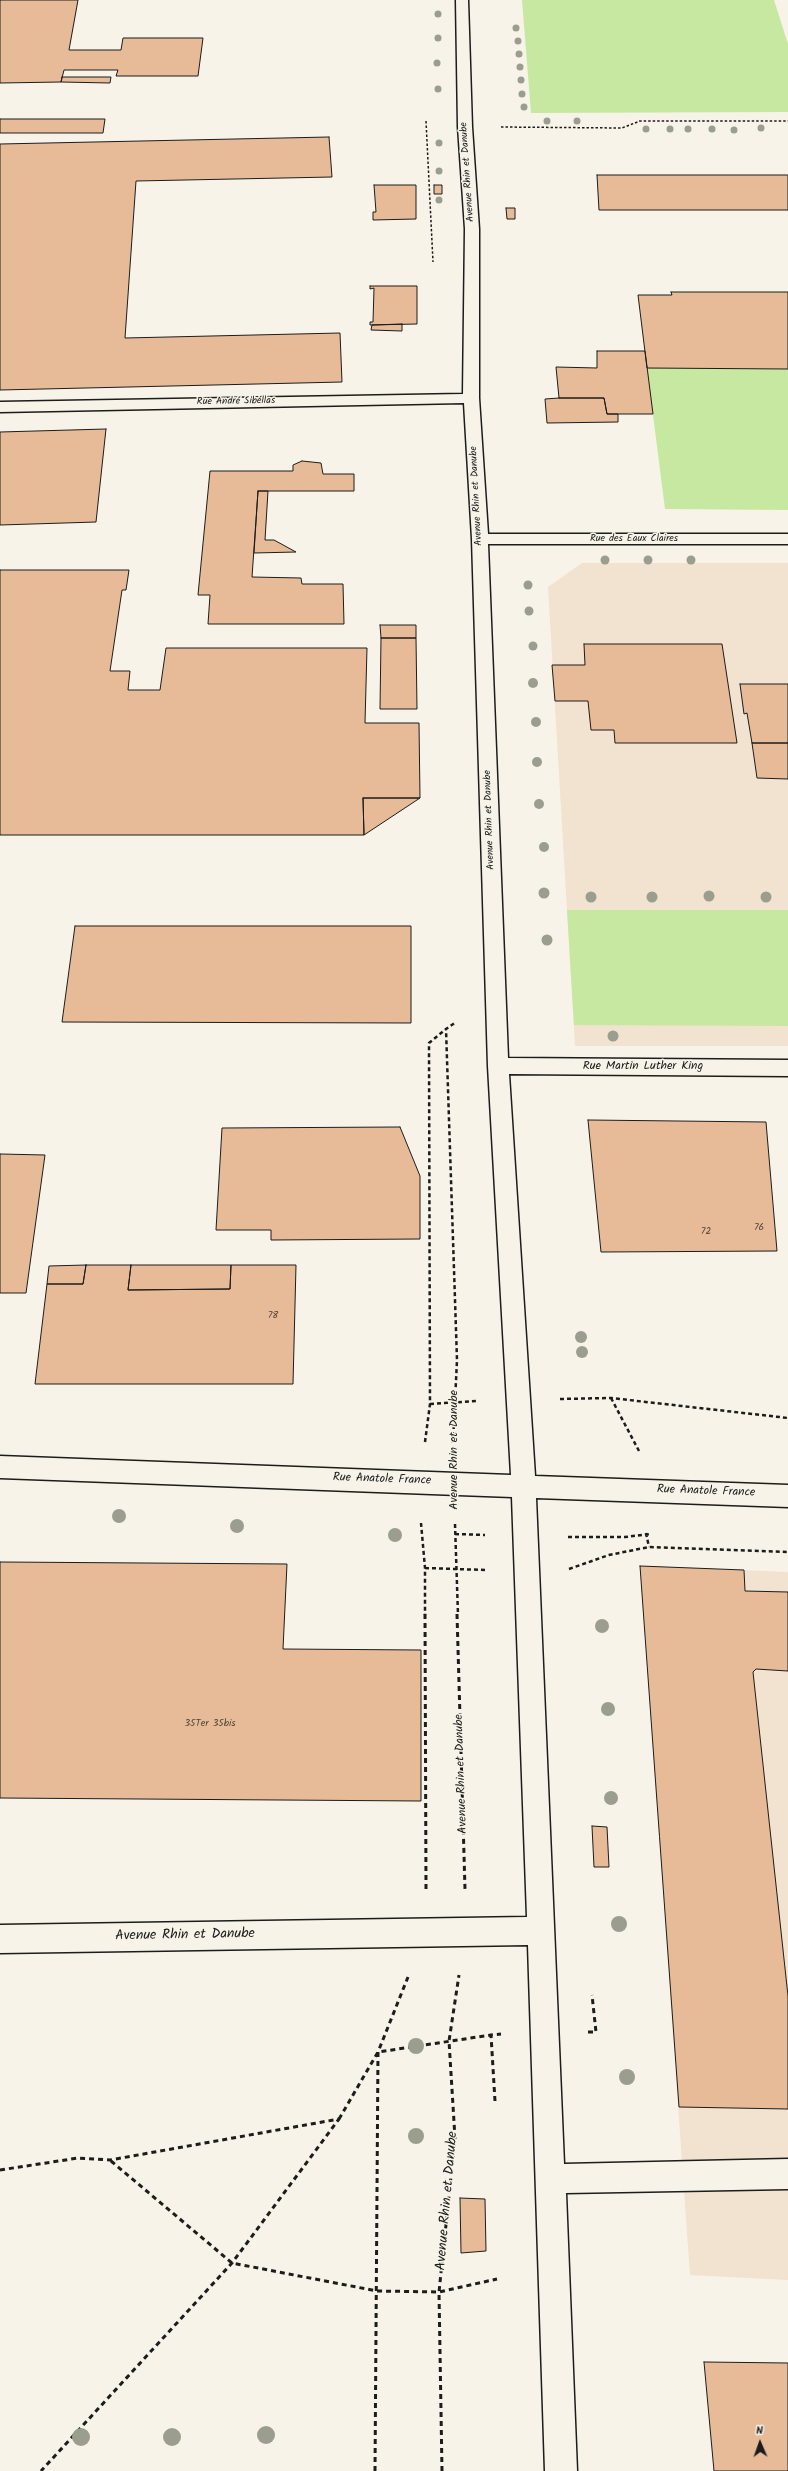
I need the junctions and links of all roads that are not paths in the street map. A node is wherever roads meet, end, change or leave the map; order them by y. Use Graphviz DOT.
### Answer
graph roads {
  1 [pos="462,0"];
  2 [pos="472,398"];
  3 [pos="0,407"];
  4 [pos="480,539"];
  5 [pos="788,539"];
  6 [pos="498,1066"];
  7 [pos="788,1068"];
  8 [pos="0,1467"];
  9 [pos="525,1485"];
  10 [pos="788,1496"];
  11 [pos="542,1931"];
  12 [pos="0,1939"];
  13 [pos="788,2174"];
  14 [pos="550,2179"];
  15 [pos="561,2471"];
  1 -- 2 [label="street, Avenue Rhin et Danube"];
  2 -- 3 [label="street, Rue André Sibéllas"];
  2 -- 4 [label="street, Avenue Rhin et Danube"];
  4 -- 5 [label="street, Rue des Eaux Claires"];
  4 -- 6 [label="street, Avenue Rhin et Danube"];
  6 -- 7 [label="street, Rue Martin Luther King"];
  6 -- 9 [label="street, Avenue Rhin et Danube"];
  8 -- 9 [label="street, Rue Anatole France"];
  9 -- 10 [label="street, Rue Anatole France"];
  9 -- 11 [label="street, Avenue Rhin et Danube"];
  11 -- 12 [label="street, Avenue Rhin et Danube"];
  11 -- 14 [label="street, Avenue Rhin et Danube"];
  13 -- 14 [label="street"];
  14 -- 15 [label="street, Avenue Rhin et Danube"];
}
